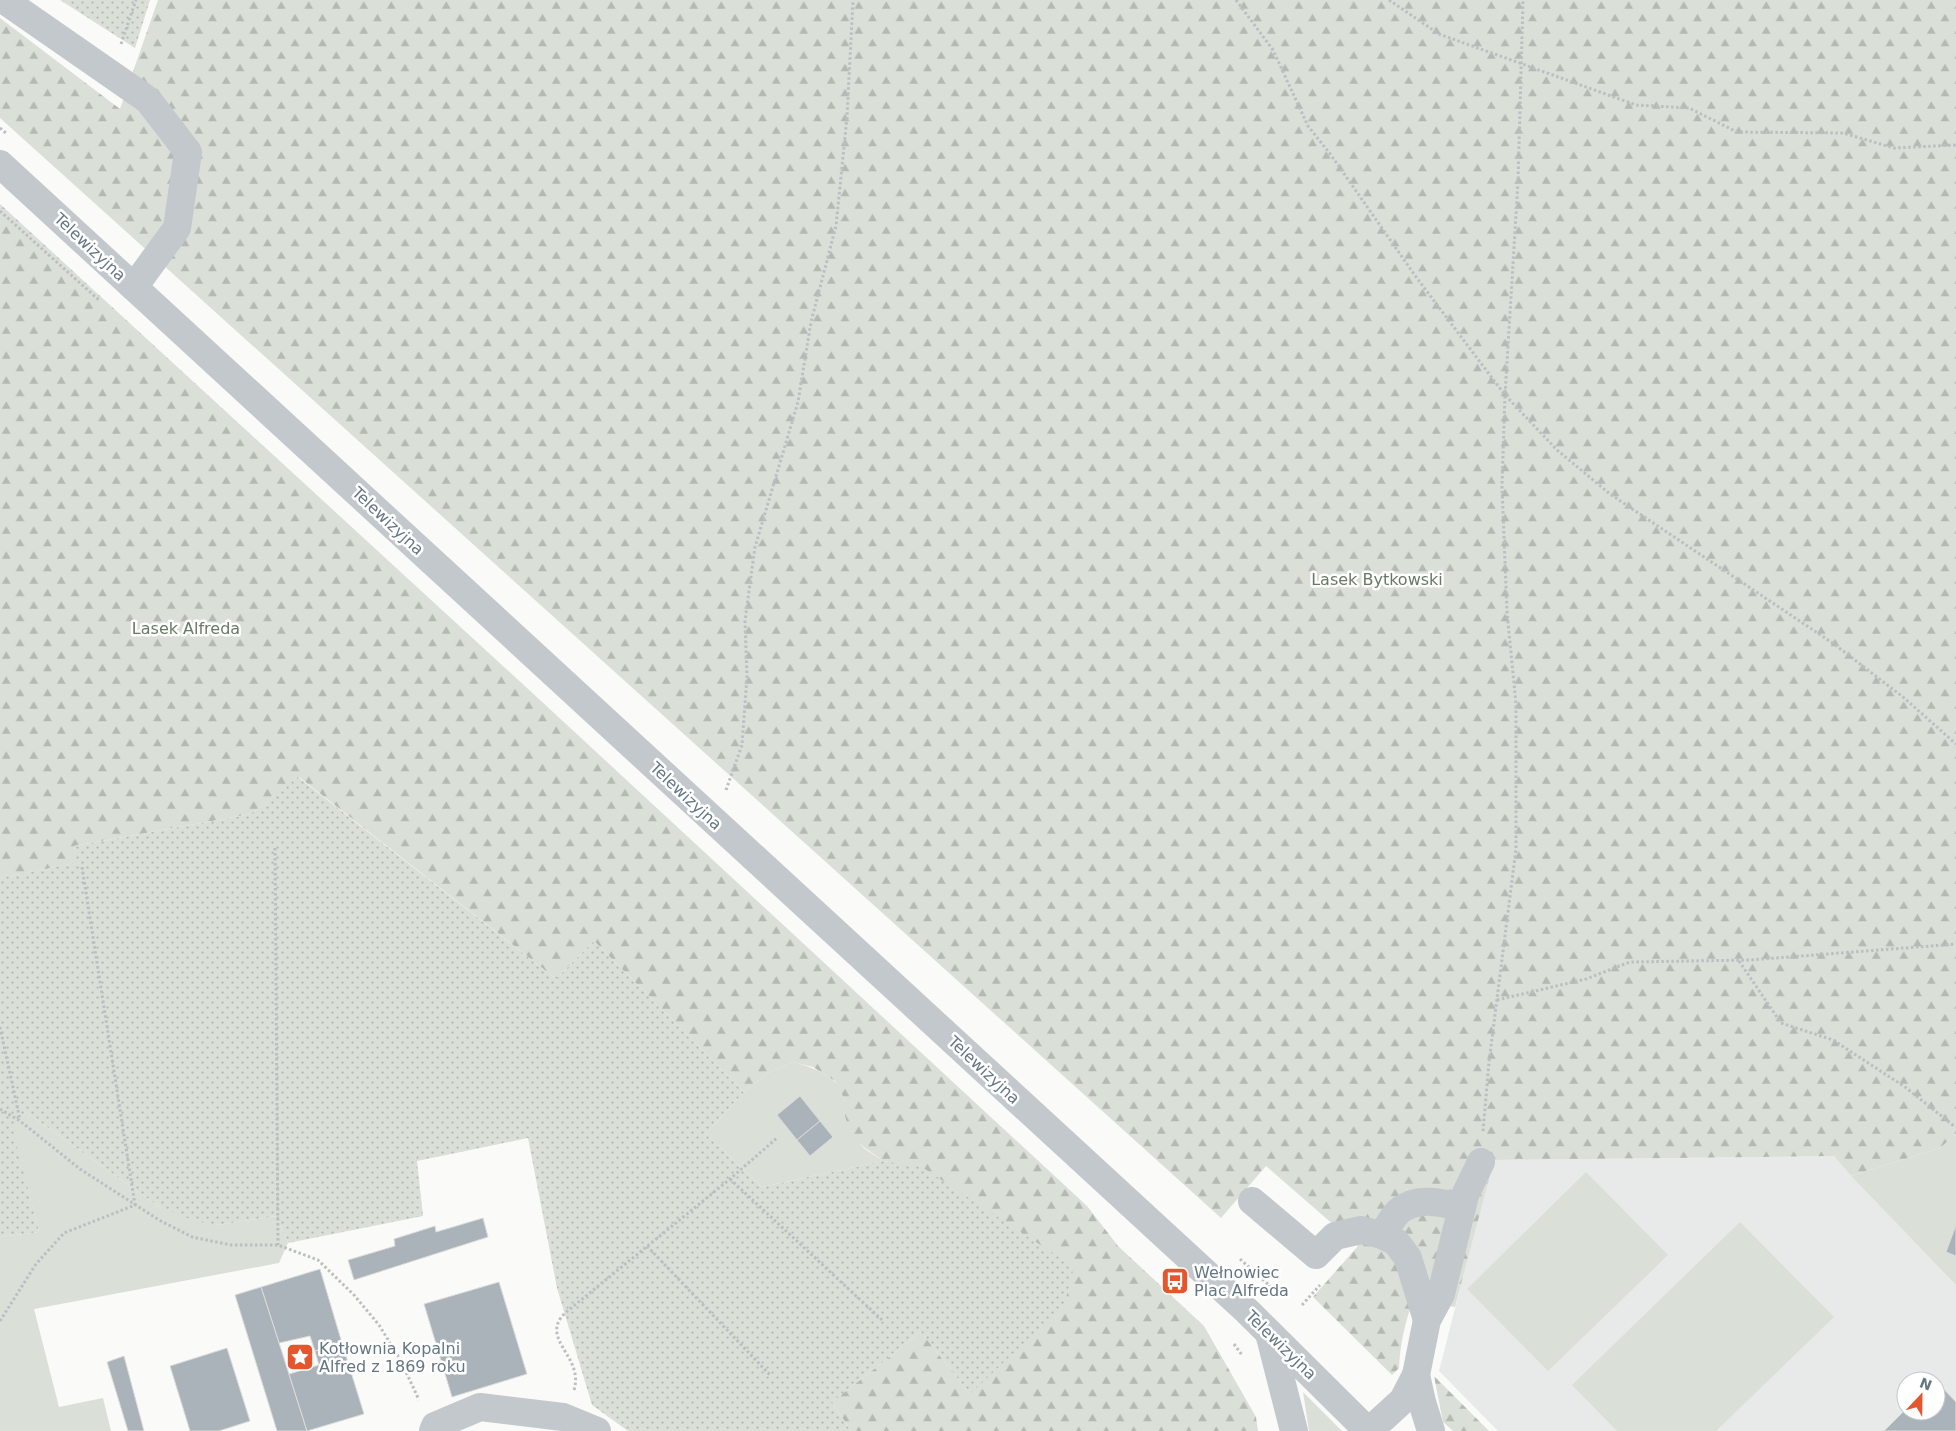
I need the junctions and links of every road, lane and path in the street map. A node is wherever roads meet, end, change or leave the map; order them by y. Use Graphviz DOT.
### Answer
graph roads {
  1 [pos="4,0"];
  2 [pos="136,0"];
  3 [pos="853,0"];
  4 [pos="1236,0"];
  5 [pos="1389,0"];
  6 [pos="1523,0"];
  7 [pos="123,41"];
  8 [pos="1520,63"];
  9 [pos="1956,145"];
  10 [pos="0,164"];
  11 [pos="134,287"];
  12 [pos="1505,395"];
  13 [pos="1956,744"];
  14 [pos="726,790"];
  15 [pos="274,848"];
  16 [pos="82,867"];
  17 [pos="1956,944"];
  18 [pos="1738,960"];
  19 [pos="1497,1000"];
  20 [pos="0,1027"];
  21 [pos="0,1108"];
  22 [pos="20,1121"];
  23 [pos="1956,1126"];
  24 [pos="777,1138"];
  25 [pos="1481,1162"];
  26 [pos="730,1178"];
  27 [pos="1252,1201"];
  28 [pos="135,1205"];
  29 [pos="1462,1208"];
  30 [pos="1382,1235"];
  31 [pos="278,1245"];
  32 [pos="647,1246"];
  33 [pos="882,1320"];
  34 [pos="1426,1320"];
  35 [pos="0,1321"];
  36 [pos="1269,1332"];
  37 [pos="770,1376"];
  38 [pos="1416,1376"];
  39 [pos="563,1417"];
  40 [pos="434,1429"];
  41 [pos="598,1431"];
  42 [pos="1294,1431"];
  43 [pos="1369,1431"];
  44 [pos="1431,1431"];
  1 -- 11 [label="street"];
  2 -- 7 [label="path"];
  3 -- 14 [label="path"];
  4 -- 12 [label="path"];
  5 -- 8 [label="path"];
  6 -- 8 [label="path"];
  8 -- 9 [label="path"];
  8 -- 12 [label="path"];
  10 -- 11 [label="street, Telewizyjna"];
  11 -- 36 [label="street, Telewizyjna"];
  12 -- 13 [label="path"];
  12 -- 19 [label="path"];
  15 -- 31 [label="path"];
  16 -- 28 [label="path"];
  17 -- 18 [label="path"];
  18 -- 19 [label="path"];
  18 -- 23 [label="path"];
  19 -- 25 [label="path"];
  20 -- 22 [label="path"];
  21 -- 22 [label="path"];
  22 -- 28 [label="path"];
  24 -- 26 [label="path"];
  25 -- 29 [label="street"];
  26 -- 32 [label="path"];
  26 -- 33 [label="path"];
  27 -- 30 [label="street"];
  28 -- 31 [label="path"];
  28 -- 35 [label="path"];
  29 -- 30 [label="street"];
  29 -- 34 [label="street"];
  30 -- 34 [label="street"];
  31 -- 40 [label="path"];
  32 -- 37 [label="path"];
  32 -- 39 [label="path"];
  34 -- 38 [label="street"];
  36 -- 42 [label="street"];
  36 -- 43 [label="street, Telewizyjna"];
  38 -- 43 [label="street"];
  38 -- 44 [label="street"];
  39 -- 40 [label="street"];
  39 -- 41 [label="street"];
}
